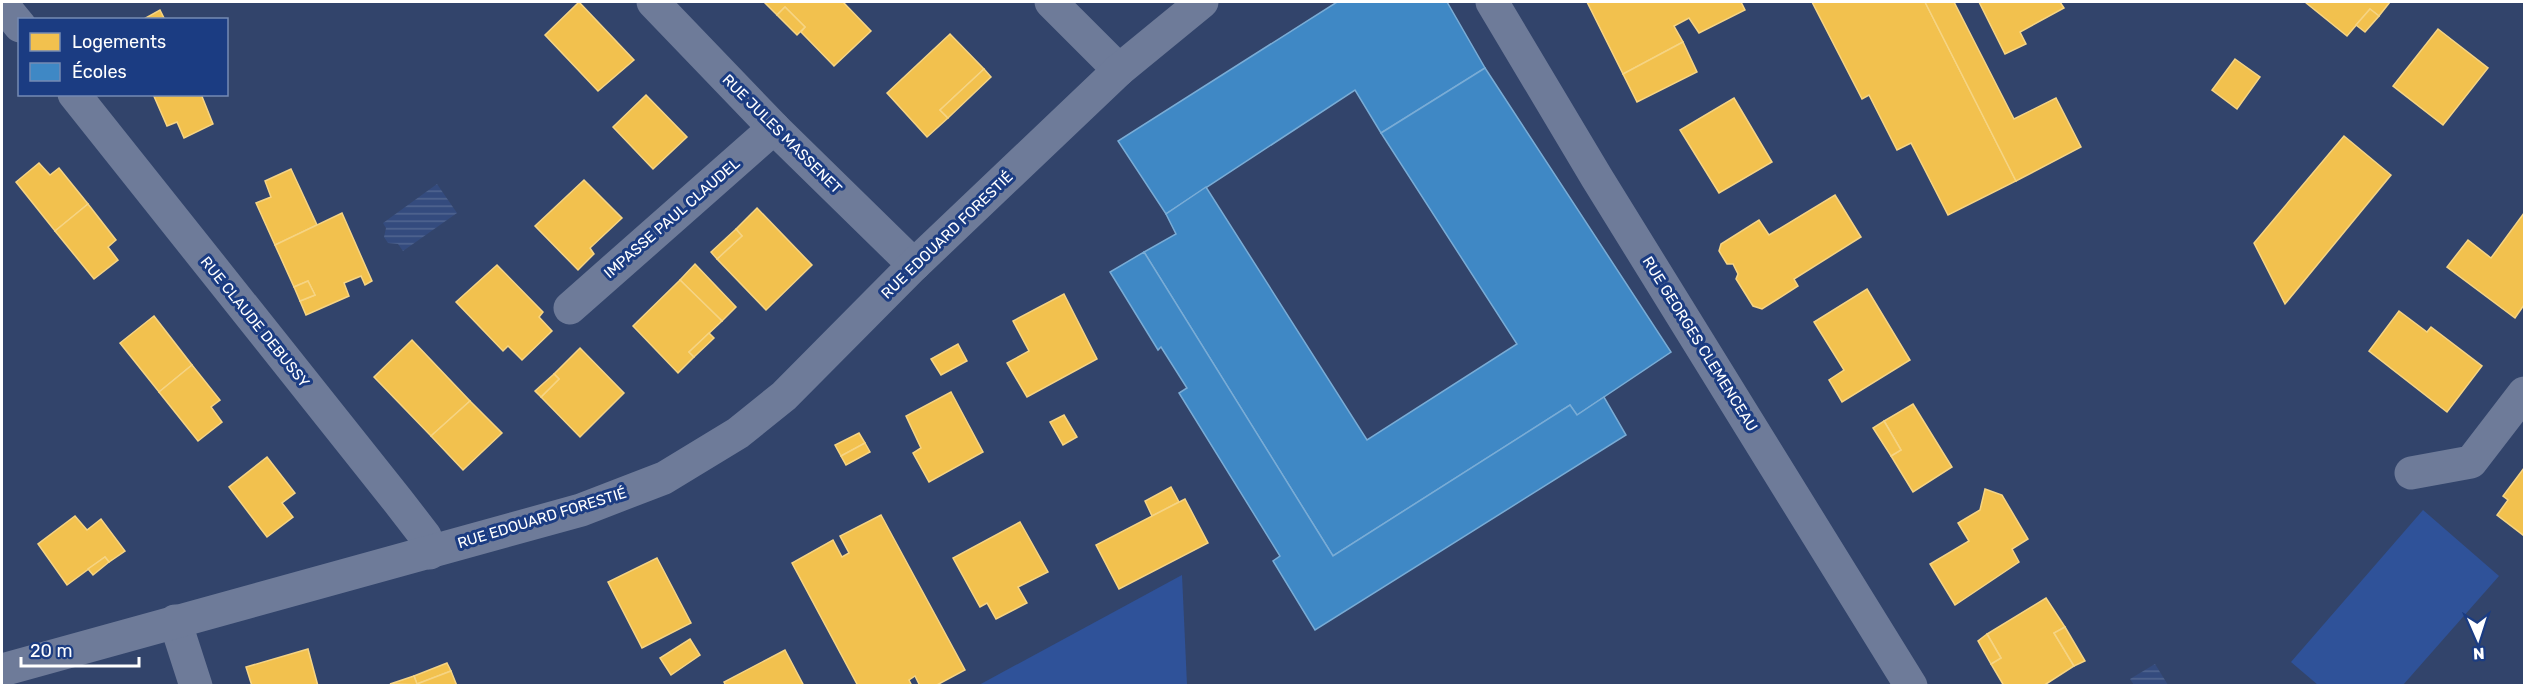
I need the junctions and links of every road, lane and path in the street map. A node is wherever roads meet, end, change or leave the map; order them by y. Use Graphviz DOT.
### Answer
graph roads {
  1 [pos="653,2"];
  2 [pos="1051,2"];
  3 [pos="1202,2"];
  4 [pos="1492,2"];
  5 [pos="2,4"];
  6 [pos="18,24"];
  7 [pos="1119,70"];
  8 [pos="76,96"];
  9 [pos="774,128"];
  10 [pos="914,265"];
  11 [pos="570,308"];
  12 [pos="2524,393"];
  13 [pos="2411,473"];
  14 [pos="430,553"];
  15 [pos="175,621"];
  16 [pos="2,670"];
  17 [pos="196,686"];
  18 [pos="1911,686"];
  1 -- 9 [label="street, RUE JULES MASSENET"];
  2 -- 7 [label="street"];
  3 -- 7 [label="street, RUE EDOUARD FORESTIÉ"];
  4 -- 18 [label="street, RUE GEORGES CLEMENCEAU"];
  5 -- 6 [label="street"];
  7 -- 10 [label="street, RUE EDOUARD FORESTIÉ"];
  8 -- 14 [label="street, RUE CLAUDE DEBUSSY"];
  9 -- 10 [label="street, RUE JULES MASSENET"];
  9 -- 11 [label="street, IMPASSE PAUL CLAUDEL"];
  10 -- 14 [label="street, RUE EDOUARD FORESTIÉ"];
  12 -- 13 [label="street"];
  14 -- 15 [label="street, RUE EDOUARD FORESTIÉ"];
  15 -- 16 [label="street, RUE EDOUARD FORESTIÉ"];
  15 -- 17 [label="street"];
}
